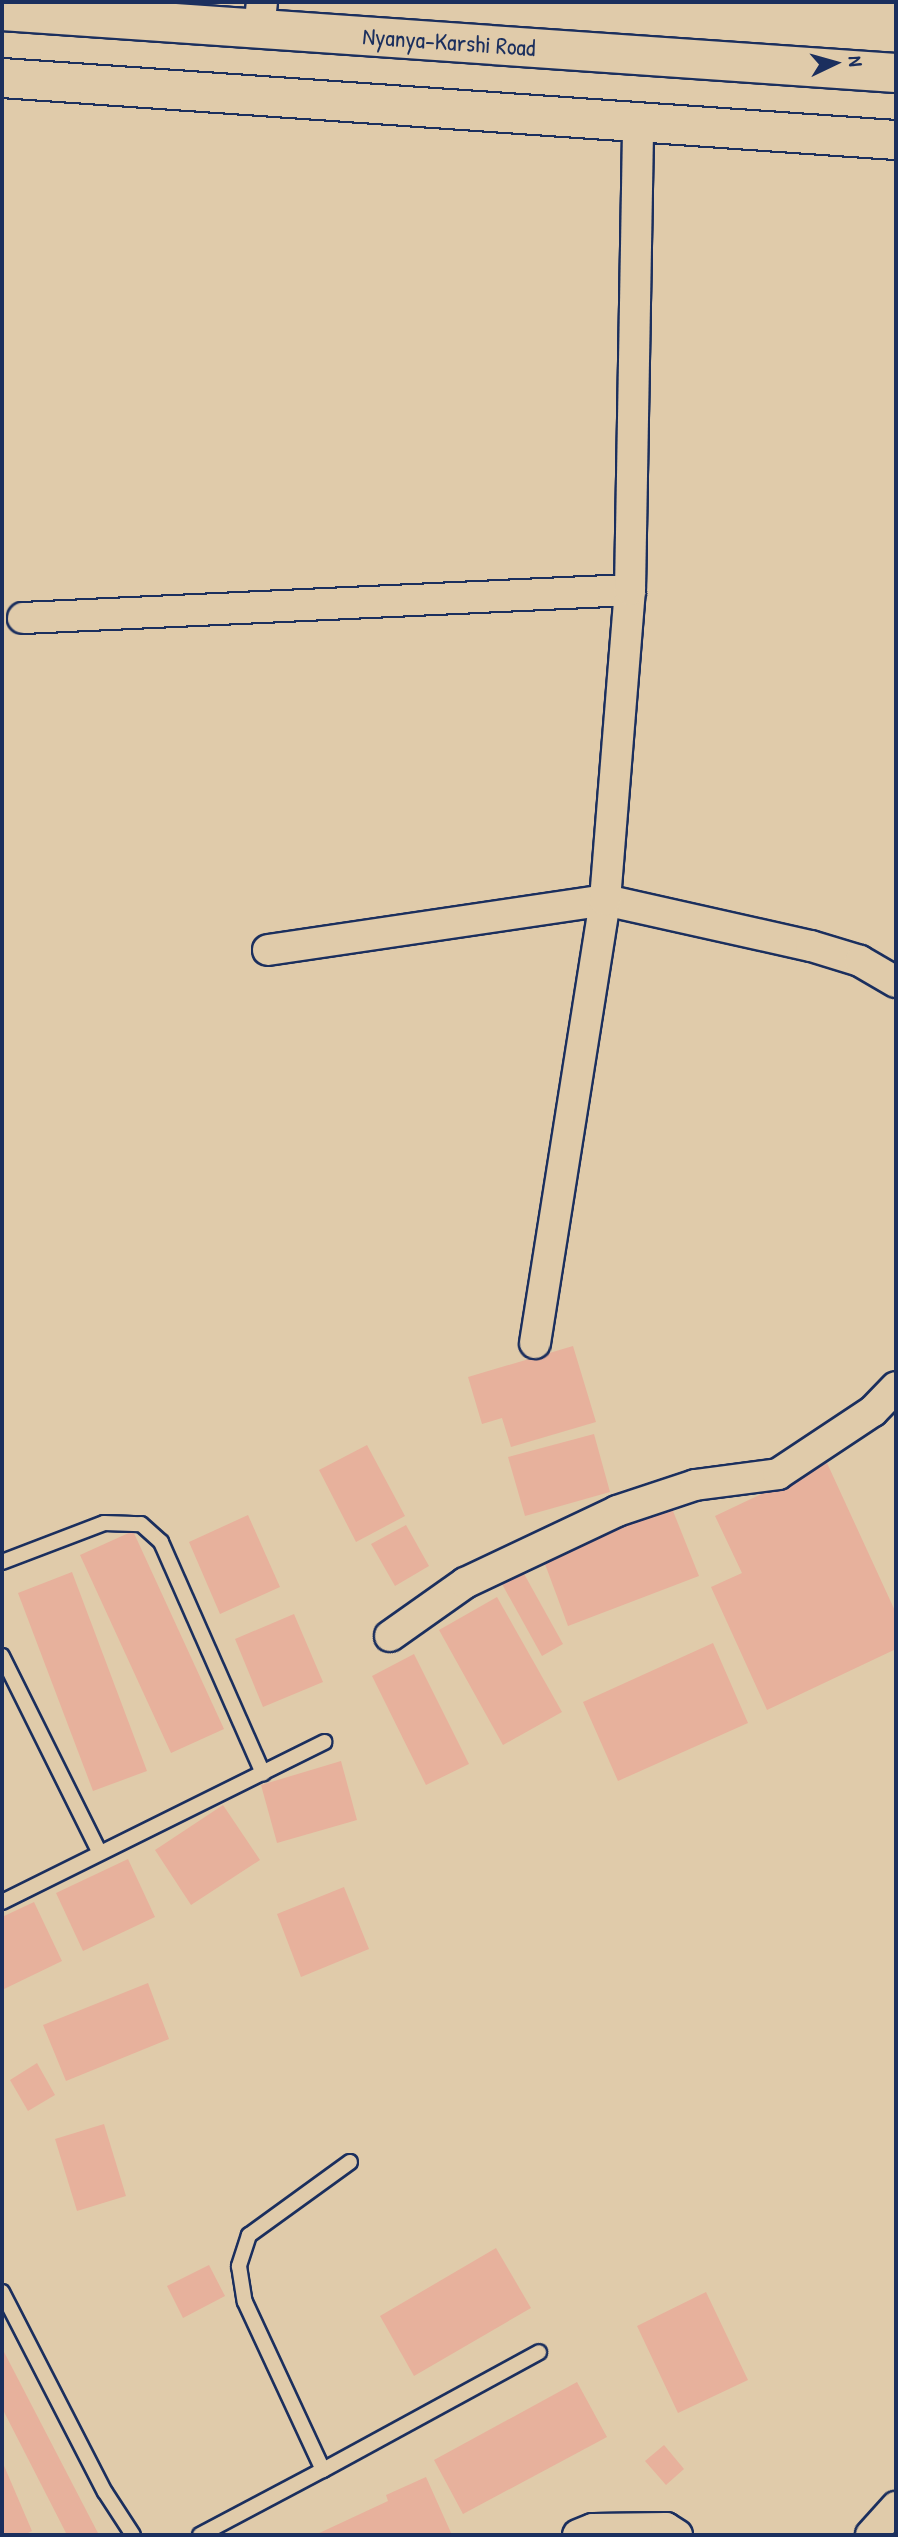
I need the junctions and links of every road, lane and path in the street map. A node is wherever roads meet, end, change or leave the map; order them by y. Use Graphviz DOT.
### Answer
graph roads {
  1 [pos="2,11"];
  2 [pos="260,16"];
  3 [pos="896,73"];
  4 [pos="2,78"];
  5 [pos="638,124"];
  6 [pos="896,140"];
  7 [pos="630,590"];
  8 [pos="23,618"];
  9 [pos="605,900"];
  10 [pos="268,950"];
  11 [pos="896,982"];
  12 [pos="536,1343"];
  13 [pos="896,1387"];
  14 [pos="2,1562"];
  15 [pos="390,1636"];
  16 [pos="2,1656"];
  17 [pos="325,1741"];
  18 [pos="263,1773"];
  19 [pos="98,1849"];
  20 [pos="2,1902"];
  21 [pos="349,2162"];
  22 [pos="2,2292"];
  23 [pos="539,2352"];
  24 [pos="323,2470"];
  25 [pos="896,2507"];
  26 [pos="133,2535"];
  27 [pos="200,2535"];
  28 [pos="578,2535"];
  29 [pos="677,2535"];
  30 [pos="872,2535"];
  1 -- 2 [label="main road, Nyanya-Karshi Road"];
  2 -- 3 [label="main road, Nyanya-Karshi Road"];
  4 -- 5 [label="main road"];
  5 -- 6 [label="main road"];
  5 -- 7 [label="street"];
  7 -- 8 [label="street"];
  7 -- 9 [label="street"];
  9 -- 10 [label="street"];
  9 -- 11 [label="street"];
  9 -- 12 [label="street"];
  13 -- 15 [label="street"];
  14 -- 18 [label="lane"];
  16 -- 19 [label="lane"];
  17 -- 18 [label="lane"];
  18 -- 19 [label="lane"];
  19 -- 20 [label="lane"];
  21 -- 24 [label="lane"];
  22 -- 26 [label="lane"];
  23 -- 24 [label="lane"];
  24 -- 27 [label="lane"];
  25 -- 30 [label="street"];
  28 -- 29 [label="street"];
}
